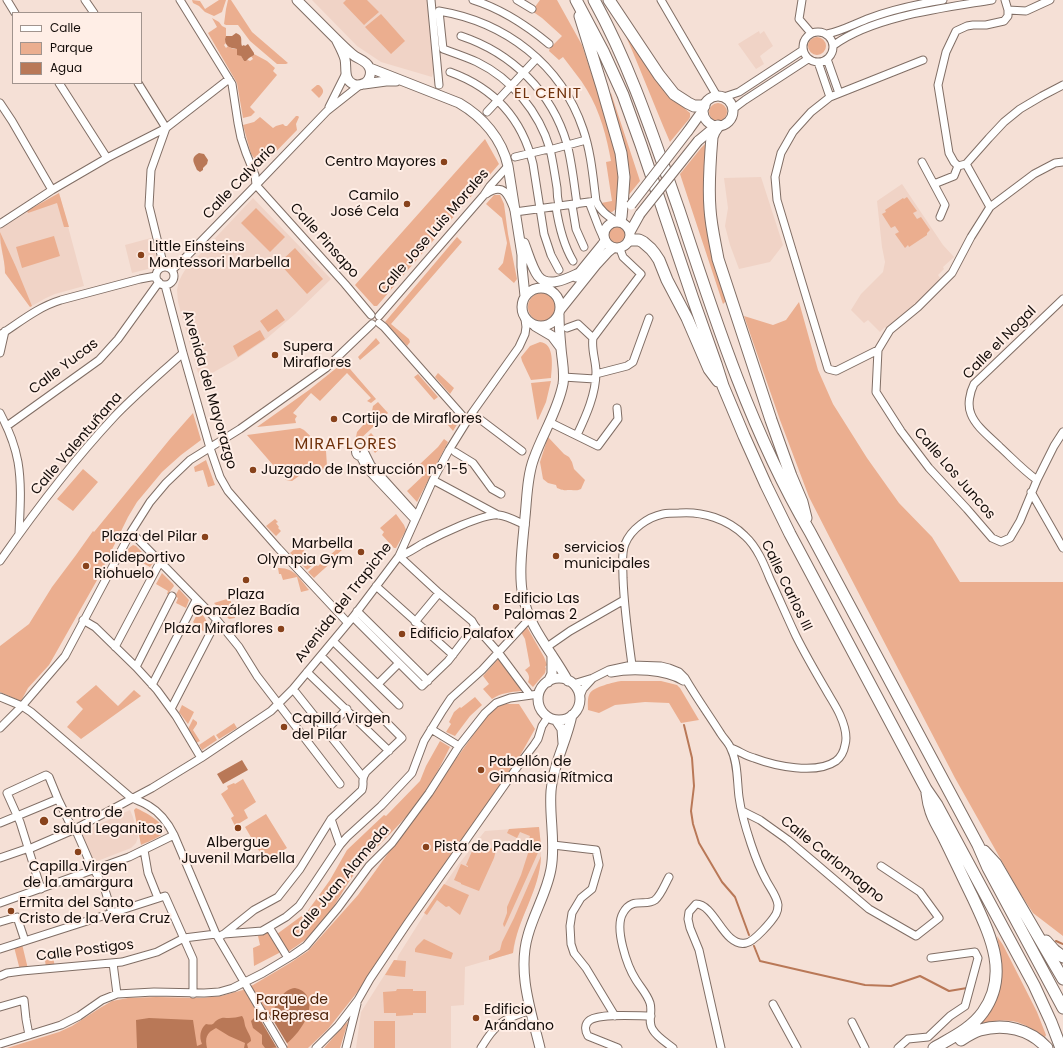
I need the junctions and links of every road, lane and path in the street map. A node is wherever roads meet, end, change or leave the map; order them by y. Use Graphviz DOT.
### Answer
graph roads {
  1 [pos="7,0"];
  2 [pos="86,0"];
  3 [pos="180,0"];
  4 [pos="297,0"];
  5 [pos="431,0"];
  6 [pos="474,0"];
  7 [pos="517,0"];
  8 [pos="576,0"];
  9 [pos="594,0"];
  10 [pos="609,0"];
  11 [pos="661,0"];
  12 [pos="802,0"];
  13 [pos="943,0"];
  14 [pos="992,0"];
  15 [pos="1005,0"];
  16 [pos="1050,0"];
  17 [pos="532,9"];
  18 [pos="1008,10"];
  19 [pos="14,12"];
  20 [pos="93,12"];
  21 [pos="811,32"];
  22 [pos="827,34"];
  23 [pos="462,36"];
  24 [pos="336,39"];
  25 [pos="549,44"];
  26 [pos="834,45"];
  27 [pos="803,50"];
  28 [pos="537,58"];
  29 [pos="808,59"];
  30 [pos="827,59"];
  31 [pos="361,60"];
  32 [pos="923,60"];
  33 [pos="818,62"];
  34 [pos="370,68"];
  35 [pos="346,71"];
  36 [pos="450,72"];
  37 [pos="524,73"];
  38 [pos="229,79"];
  39 [pos="405,82"];
  40 [pos="61,84"];
  41 [pos="139,84"];
  42 [pos="362,84"];
  43 [pos="439,85"];
  44 [pos="1063,85"];
  45 [pos="512,86"];
  46 [pos="839,93"];
  47 [pos="721,97"];
  48 [pos="830,97"];
  49 [pos="498,100"];
  50 [pos="0,103"];
  51 [pos="704,108"];
  52 [pos="733,109"];
  53 [pos="327,111"];
  54 [pos="487,112"];
  55 [pos="717,126"];
  56 [pos="166,128"];
  57 [pos="586,140"];
  58 [pos="567,145"];
  59 [pos="550,149"];
  60 [pos="531,153"];
  61 [pos="515,157"];
  62 [pos="107,158"];
  63 [pos="922,162"];
  64 [pos="1063,162"];
  65 [pos="966,164"];
  66 [pos="508,166"];
  67 [pos="958,166"];
  68 [pos="934,184"];
  69 [pos="256,185"];
  70 [pos="52,190"];
  71 [pos="484,195"];
  72 [pos="593,202"];
  73 [pos="574,204"];
  74 [pos="558,207"];
  75 [pos="990,207"];
  76 [pos="540,209"];
  77 [pos="515,212"];
  78 [pos="940,217"];
  79 [pos="619,220"];
  80 [pos="0,224"];
  81 [pos="517,224"];
  82 [pos="630,236"];
  83 [pos="604,239"];
  84 [pos="584,247"];
  85 [pos="616,249"];
  86 [pos="522,255"];
  87 [pos="573,261"];
  88 [pos="164,267"];
  89 [pos="172,270"];
  90 [pos="559,270"];
  91 [pos="579,273"];
  92 [pos="160,281"];
  93 [pos="547,289"];
  94 [pos="525,296"];
  95 [pos="1063,299"];
  96 [pos="559,312"];
  97 [pos="649,318"];
  98 [pos="525,319"];
  99 [pos="377,321"];
  100 [pos="535,326"];
  101 [pos="567,328"];
  102 [pos="2,333"];
  103 [pos="593,338"];
  104 [pos="561,348"];
  105 [pos="878,350"];
  106 [pos="0,353"];
  107 [pos="183,353"];
  108 [pos="596,376"];
  109 [pos="564,377"];
  110 [pos="723,386"];
  111 [pos="617,408"];
  112 [pos="0,413"];
  113 [pos="478,417"];
  114 [pos="468,421"];
  115 [pos="549,422"];
  116 [pos="7,426"];
  117 [pos="1063,432"];
  118 [pos="577,435"];
  119 [pos="210,448"];
  120 [pos="522,451"];
  121 [pos="455,452"];
  122 [pos="362,455"];
  123 [pos="433,480"];
  124 [pos="1037,480"];
  125 [pos="1032,492"];
  126 [pos="500,494"];
  127 [pos="498,515"];
  128 [pos="416,518"];
  129 [pos="525,525"];
  130 [pos="131,532"];
  131 [pos="810,532"];
  132 [pos="19,534"];
  133 [pos="409,535"];
  134 [pos="418,546"];
  135 [pos="1063,548"];
  136 [pos="399,556"];
  137 [pos="0,561"];
  138 [pos="160,562"];
  139 [pos="376,586"];
  140 [pos="439,593"];
  141 [pos="172,596"];
  142 [pos="196,600"];
  143 [pos="624,600"];
  144 [pos="355,614"];
  145 [pos="530,618"];
  146 [pos="83,620"];
  147 [pos="217,620"];
  148 [pos="415,622"];
  149 [pos="348,623"];
  150 [pos="474,626"];
  151 [pos="333,641"];
  152 [pos="115,647"];
  153 [pos="547,647"];
  154 [pos="498,652"];
  155 [pos="453,655"];
  156 [pos="552,655"];
  157 [pos="321,656"];
  158 [pos="399,663"];
  159 [pos="632,665"];
  160 [pos="136,667"];
  161 [pos="663,670"];
  162 [pos="307,672"];
  163 [pos="623,672"];
  164 [pos="650,672"];
  165 [pos="602,674"];
  166 [pos="593,678"];
  167 [pos="548,682"];
  168 [pos="571,682"];
  169 [pos="378,684"];
  170 [pos="425,684"];
  171 [pos="152,685"];
  172 [pos="293,689"];
  173 [pos="534,694"];
  174 [pos="580,696"];
  175 [pos="0,697"];
  176 [pos="279,703"];
  177 [pos="399,705"];
  178 [pos="22,706"];
  179 [pos="171,709"];
  180 [pos="346,709"];
  181 [pos="572,715"];
  182 [pos="552,718"];
  183 [pos="0,728"];
  184 [pos="431,729"];
  185 [pos="326,730"];
  186 [pos="563,744"];
  187 [pos="459,746"];
  188 [pos="731,748"];
  189 [pos="389,751"];
  190 [pos="201,758"];
  191 [pos="363,777"];
  192 [pos="340,784"];
  193 [pos="926,789"];
  194 [pos="58,799"];
  195 [pos="134,799"];
  196 [pos="742,811"];
  197 [pos="18,816"];
  198 [pos="331,819"];
  199 [pos="0,823"];
  200 [pos="73,830"];
  201 [pos="174,835"];
  202 [pos="978,844"];
  203 [pos="340,845"];
  204 [pos="553,845"];
  205 [pos="29,848"];
  206 [pos="144,850"];
  207 [pos="0,858"];
  208 [pos="881,866"];
  209 [pos="94,870"];
  210 [pos="669,877"];
  211 [pos="41,889"];
  212 [pos="162,897"];
  213 [pos="0,903"];
  214 [pos="112,913"];
  215 [pos="0,922"];
  216 [pos="269,927"];
  217 [pos="1034,930"];
  218 [pos="219,935"];
  219 [pos="184,938"];
  220 [pos="25,941"];
  221 [pos="0,950"];
  222 [pos="1063,957"];
  223 [pos="288,958"];
  224 [pos="931,958"];
  225 [pos="113,963"];
  226 [pos="0,976"];
  227 [pos="1063,979"];
  228 [pos="246,986"];
  229 [pos="118,994"];
  230 [pos="193,994"];
  231 [pos="358,1000"];
  232 [pos="773,1004"];
  233 [pos="0,1007"];
  234 [pos="1063,1008"];
  235 [pos="531,1010"];
  236 [pos="615,1016"];
  237 [pos="651,1016"];
  238 [pos="852,1022"];
  239 [pos="29,1035"];
  240 [pos="0,1044"];
  241 [pos="283,1048"];
  242 [pos="316,1048"];
  243 [pos="346,1048"];
  244 [pos="481,1048"];
  245 [pos="540,1048"];
  246 [pos="618,1048"];
  247 [pos="673,1048"];
  248 [pos="721,1048"];
  249 [pos="797,1048"];
  250 [pos="865,1048"];
  251 [pos="898,1048"];
  252 [pos="934,1048"];
  253 [pos="946,1048"];
  254 [pos="1046,1048"];
  255 [pos="1061,1048"];
  1 -- 19 [label="street"];
  2 -- 20 [label="street"];
  3 -- 38 [label="street"];
  4 -- 24 [label="main road"];
  5 -- 43 [label="street"];
  6 -- 25 [label="street"];
  7 -- 17 [label="street"];
  8 -- 79 [label="highway"];
  8 -- 110 [label="highway"];
  9 -- 131 [label="highway"];
  10 -- 51 [label="highway"];
  11 -- 47 [label="street"];
  12 -- 21 [label="street"];
  13 -- 22 [label="street"];
  14 -- 26 [label="street"];
  15 -- 18 [label="street"];
  16 -- 18 [label="street"];
  18 -- 67 [label="street"];
  21 -- 22 [label="street"];
  21 -- 27 [label="street"];
  22 -- 26 [label="street"];
  23 -- 37 [label="street"];
  24 -- 31 [label="main road"];
  24 -- 35 [label="main road"];
  26 -- 30 [label="street"];
  27 -- 29 [label="street"];
  27 -- 47 [label="street"];
  28 -- 37 [label="street"];
  28 -- 45 [label="street"];
  28 -- 57 [label="street"];
  29 -- 33 [label="street"];
  29 -- 52 [label="street"];
  30 -- 33 [label="street"];
  30 -- 46 [label="street"];
  31 -- 34 [label="main road"];
  31 -- 35 [label="main road"];
  32 -- 46 [label="street"];
  33 -- 48 [label="street"];
  34 -- 39 [label="main road"];
  34 -- 42 [label="main road"];
  35 -- 42 [label="main road"];
  35 -- 53 [label="street, Calle Calvario"];
  36 -- 49 [label="street"];
  37 -- 45 [label="street"];
  37 -- 58 [label="street"];
  38 -- 56 [label="street"];
  38 -- 69 [label="street"];
  39 -- 42 [label="main road"];
  39 -- 66 [label="main road"];
  40 -- 62 [label="street"];
  41 -- 56 [label="street"];
  42 -- 53 [label="street, Calle Calvario"];
  44 -- 65 [label="street"];
  45 -- 49 [label="street"];
  45 -- 59 [label="street"];
  46 -- 48 [label="street"];
  47 -- 51 [label="main road"];
  47 -- 52 [label="main road"];
  48 -- 105 [label="street"];
  49 -- 54 [label="street"];
  49 -- 60 [label="street"];
  50 -- 70 [label="street"];
  51 -- 55 [label="main road"];
  51 -- 79 [label="main road, bridge"];
  52 -- 55 [label="main road"];
  53 -- 69 [label="street, Calle Calvario"];
  55 -- 82 [label="main road, bridge"];
  55 -- 131 [label="highway"];
  56 -- 62 [label="street"];
  56 -- 88 [label="street"];
  57 -- 58 [label="street"];
  57 -- 72 [label="street"];
  58 -- 59 [label="street"];
  58 -- 73 [label="street"];
  59 -- 60 [label="street"];
  59 -- 74 [label="street"];
  60 -- 61 [label="street"];
  60 -- 76 [label="street"];
  62 -- 70 [label="street"];
  63 -- 68 [label="street"];
  64 -- 75 [label="street"];
  65 -- 67 [label="street"];
  65 -- 75 [label="street"];
  66 -- 71 [label="street, Calle Jose Luis Morales"];
  66 -- 77 [label="main road"];
  67 -- 68 [label="street"];
  68 -- 78 [label="street"];
  69 -- 89 [label="street, Calle Calvario"];
  69 -- 99 [label="street, Calle Pinsapo"];
  70 -- 80 [label="street"];
  71 -- 77 [label="street"];
  71 -- 99 [label="street, Calle Jose Luis Morales"];
  72 -- 73 [label="street"];
  72 -- 79 [label="street"];
  72 -- 83 [label="street"];
  73 -- 74 [label="street"];
  73 -- 84 [label="street"];
  74 -- 76 [label="street"];
  74 -- 87 [label="street"];
  75 -- 105 [label="street"];
  76 -- 77 [label="street"];
  76 -- 90 [label="street"];
  77 -- 81 [label="main road"];
  79 -- 82 [label="main road"];
  79 -- 83 [label="main road"];
  81 -- 86 [label="main road"];
  81 -- 91 [label="main road"];
  82 -- 85 [label="main road"];
  82 -- 110 [label="highway"];
  83 -- 85 [label="main road"];
  83 -- 91 [label="main road"];
  85 -- 96 [label="main road"];
  85 -- 103 [label="street"];
  86 -- 93 [label="main road"];
  86 -- 94 [label="main road"];
  88 -- 89 [label="street"];
  88 -- 92 [label="street"];
  89 -- 92 [label="street"];
  91 -- 93 [label="main road"];
  92 -- 102 [label="street"];
  92 -- 107 [label="street, Avenida del Mayorazgo"];
  92 -- 116 [label="street, Calle Yucas"];
  93 -- 94 [label="main road"];
  93 -- 96 [label="main road"];
  94 -- 98 [label="main road"];
  95 -- 124 [label="street, Calle el Nogal"];
  96 -- 100 [label="main road"];
  96 -- 104 [label="main road"];
  97 -- 108 [label="street"];
  98 -- 100 [label="main road"];
  98 -- 114 [label="street, Avenida del Trapiche"];
  99 -- 114 [label="street"];
  99 -- 119 [label="street, Calle Jose Luis Morales"];
  100 -- 104 [label="main road"];
  101 -- 103 [label="street"];
  102 -- 106 [label="street"];
  103 -- 108 [label="street"];
  104 -- 109 [label="main road"];
  105 -- 125 [label="street, Calle Los Juncos"];
  107 -- 119 [label="street, Avenida del Mayorazgo"];
  107 -- 132 [label="street, Calle Valentuñana"];
  108 -- 109 [label="street"];
  108 -- 118 [label="street"];
  109 -- 115 [label="main road"];
  110 -- 193 [label="highway"];
  111 -- 118 [label="street"];
  112 -- 116 [label="street"];
  113 -- 120 [label="street"];
  114 -- 123 [label="street, Avenida del Trapiche"];
  115 -- 118 [label="street"];
  115 -- 129 [label="main road"];
  116 -- 132 [label="street"];
  117 -- 124 [label="street, Calle Los Juncos"];
  119 -- 130 [label="street, Calle Jose Luis Morales"];
  119 -- 149 [label="street, Avenida del Mayorazgo"];
  121 -- 126 [label="street"];
  122 -- 128 [label="street"];
  123 -- 127 [label="street"];
  123 -- 128 [label="street, Avenida del Trapiche"];
  124 -- 125 [label="street, Calle Los Juncos"];
  125 -- 135 [label="street"];
  127 -- 129 [label="street"];
  127 -- 134 [label="street"];
  128 -- 133 [label="street, Avenida del Trapiche"];
  129 -- 145 [label="main road"];
  130 -- 138 [label="street"];
  130 -- 146 [label="street, Calle Jose Luis Morales"];
  131 -- 202 [label="highway"];
  132 -- 137 [label="street, Calle Valentuñana"];
  133 -- 134 [label="street"];
  133 -- 136 [label="street, Avenida del Trapiche"];
  134 -- 136 [label="street"];
  136 -- 139 [label="street, Avenida del Trapiche"];
  136 -- 140 [label="street"];
  138 -- 142 [label="street"];
  138 -- 152 [label="street"];
  139 -- 144 [label="street, Avenida del Trapiche"];
  139 -- 148 [label="street"];
  140 -- 148 [label="street"];
  140 -- 150 [label="street"];
  141 -- 160 [label="street"];
  142 -- 147 [label="street"];
  142 -- 171 [label="street"];
  143 -- 153 [label="street"];
  143 -- 159 [label="street, Calle Carlos III"];
  143 -- 188 [label="street, Calle Carlos III"];
  144 -- 149 [label="street, Avenida del Trapiche"];
  144 -- 158 [label="street"];
  144 -- 170 [label="street"];
  145 -- 153 [label="main road"];
  145 -- 154 [label="street, Calle Postigos"];
  146 -- 152 [label="street"];
  146 -- 178 [label="street, Calle Jose Luis Morales"];
  147 -- 176 [label="street"];
  147 -- 179 [label="street"];
  148 -- 155 [label="street"];
  149 -- 151 [label="street, Avenida del Trapiche"];
  150 -- 154 [label="street"];
  150 -- 155 [label="street"];
  151 -- 157 [label="street, Avenida del Trapiche"];
  151 -- 169 [label="street"];
  152 -- 160 [label="street"];
  153 -- 156 [label="main road"];
  154 -- 173 [label="street"];
  154 -- 184 [label="street, Calle Postigos"];
  155 -- 170 [label="street"];
  156 -- 167 [label="main road"];
  156 -- 168 [label="main road"];
  157 -- 162 [label="street, Avenida del Trapiche"];
  157 -- 189 [label="street"];
  158 -- 169 [label="street"];
  158 -- 170 [label="street"];
  159 -- 161 [label="street"];
  159 -- 163 [label="street"];
  159 -- 164 [label="street"];
  159 -- 165 [label="street"];
  160 -- 171 [label="street"];
  161 -- 164 [label="street"];
  161 -- 188 [label="street"];
  162 -- 172 [label="street, Avenida del Trapiche"];
  162 -- 180 [label="street"];
  163 -- 164 [label="street"];
  163 -- 165 [label="street"];
  165 -- 166 [label="street"];
  166 -- 168 [label="street"];
  166 -- 174 [label="street"];
  167 -- 168 [label="main road"];
  167 -- 173 [label="main road"];
  168 -- 174 [label="main road"];
  169 -- 177 [label="street"];
  171 -- 179 [label="street"];
  172 -- 176 [label="street, Avenida del Trapiche"];
  172 -- 185 [label="street"];
  173 -- 182 [label="main road"];
  173 -- 187 [label="street, Calle Juan Alameda"];
  174 -- 181 [label="main road"];
  175 -- 178 [label="street"];
  176 -- 190 [label="street, Avenida del Trapiche"];
  176 -- 192 [label="street"];
  178 -- 183 [label="street, Calle Jose Luis Morales"];
  178 -- 195 [label="street"];
  179 -- 190 [label="street"];
  180 -- 185 [label="street"];
  180 -- 189 [label="street"];
  181 -- 182 [label="main road"];
  181 -- 186 [label="main road"];
  182 -- 186 [label="main road"];
  182 -- 231 [label="street"];
  184 -- 187 [label="street"];
  184 -- 203 [label="street, Calle Postigos"];
  185 -- 191 [label="street"];
  186 -- 204 [label="main road"];
  187 -- 223 [label="street, Calle Juan Alameda"];
  188 -- 196 [label="street"];
  189 -- 191 [label="street"];
  190 -- 195 [label="street, Avenida del Trapiche"];
  191 -- 198 [label="street"];
  193 -- 252 [label="highway"];
  193 -- 255 [label="highway"];
  194 -- 197 [label="street"];
  194 -- 197 [label="street"];
  194 -- 200 [label="street"];
  195 -- 200 [label="street, Avenida del Trapiche"];
  195 -- 201 [label="street"];
  196 -- 208 [label="street, Calle Carlomagno"];
  196 -- 248 [label="street"];
  197 -- 199 [label="street"];
  197 -- 205 [label="street"];
  198 -- 203 [label="street"];
  198 -- 218 [label="street"];
  200 -- 205 [label="street, Avenida del Trapiche"];
  200 -- 209 [label="street"];
  201 -- 206 [label="street"];
  201 -- 218 [label="street"];
  202 -- 217 [label="highway"];
  202 -- 234 [label="highway"];
  203 -- 216 [label="street, Calle Postigos"];
  204 -- 235 [label="main road"];
  204 -- 236 [label="street"];
  205 -- 207 [label="street, Avenida del Trapiche"];
  205 -- 211 [label="street"];
  206 -- 209 [label="street"];
  206 -- 212 [label="street"];
  209 -- 211 [label="street"];
  209 -- 214 [label="street"];
  210 -- 237 [label="street"];
  211 -- 213 [label="street"];
  212 -- 214 [label="street"];
  212 -- 219 [label="street"];
  214 -- 220 [label="street"];
  215 -- 220 [label="street"];
  216 -- 218 [label="street, Calle Postigos"];
  216 -- 223 [label="street"];
  217 -- 222 [label="highway"];
  217 -- 227 [label="highway"];
  218 -- 219 [label="street, Calle Postigos"];
  218 -- 228 [label="street"];
  219 -- 225 [label="street, Calle Postigos"];
  219 -- 230 [label="street"];
  220 -- 221 [label="street"];
  223 -- 228 [label="street, Calle Juan Alameda"];
  224 -- 251 [label="street"];
  225 -- 226 [label="street, Calle Postigos"];
  225 -- 229 [label="street"];
  228 -- 230 [label="street, Calle Juan Alameda"];
  228 -- 241 [label="street"];
  229 -- 230 [label="street, Calle Juan Alameda"];
  229 -- 239 [label="street, Calle Juan Alameda"];
  231 -- 242 [label="street"];
  231 -- 243 [label="street"];
  232 -- 249 [label="street"];
  233 -- 239 [label="street"];
  235 -- 244 [label="street"];
  235 -- 245 [label="main road"];
  236 -- 237 [label="street"];
  236 -- 246 [label="street"];
  237 -- 247 [label="street"];
  238 -- 250 [label="street"];
  239 -- 240 [label="street, Calle Juan Alameda"];
  253 -- 254 [label="highway"];
}
